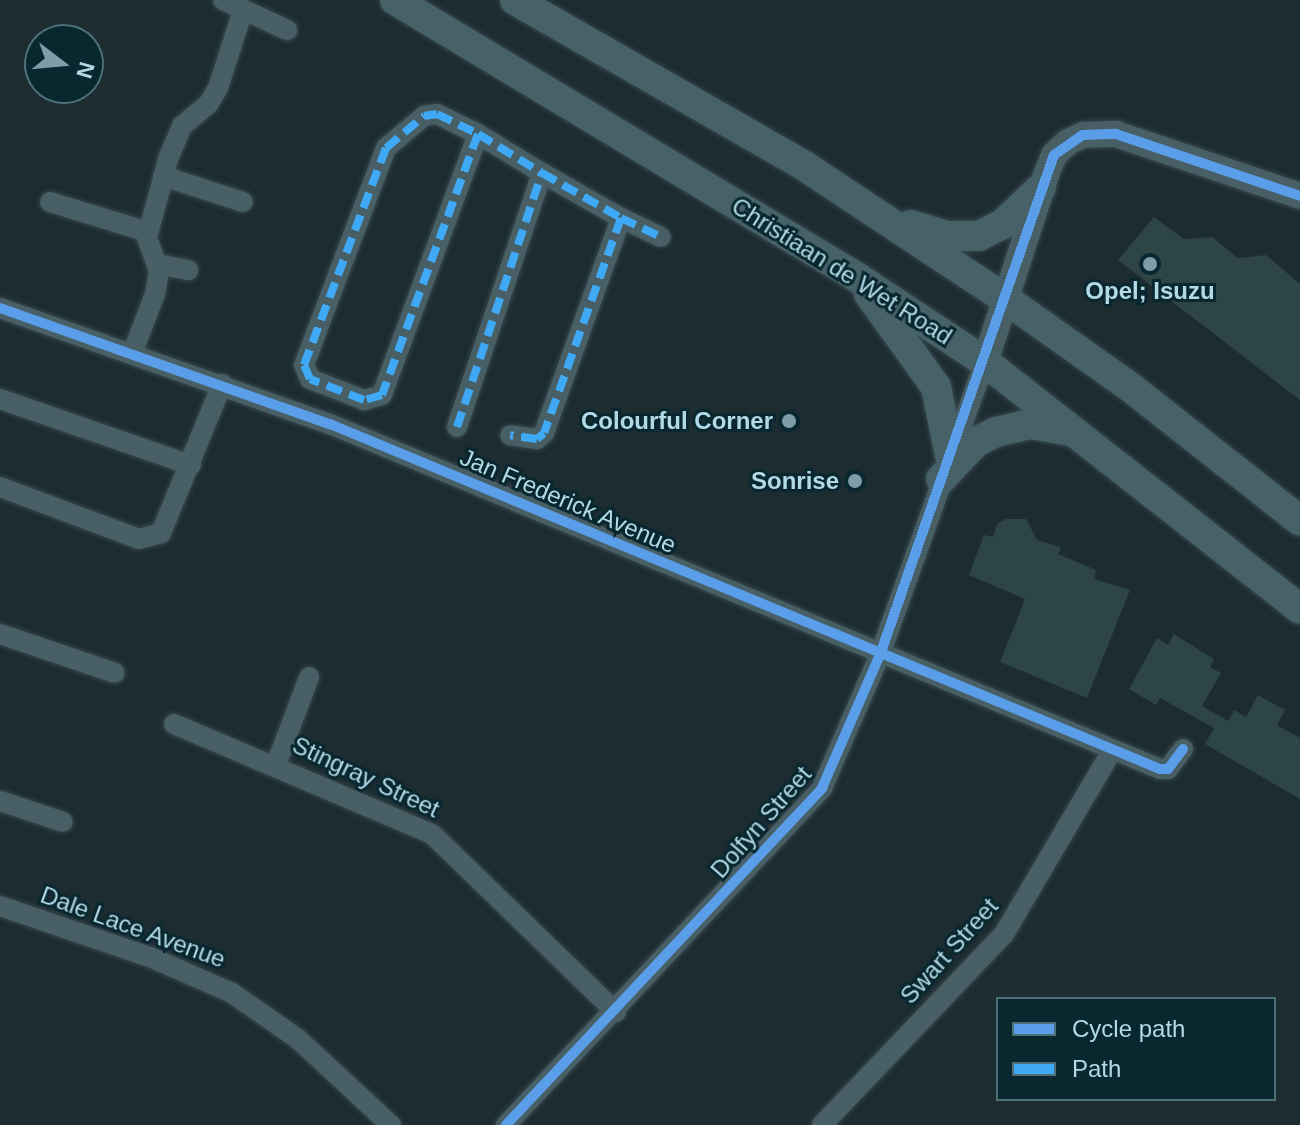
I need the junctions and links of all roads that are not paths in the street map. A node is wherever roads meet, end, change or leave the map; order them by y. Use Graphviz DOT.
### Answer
graph roads {
  1 [pos="223,0"];
  2 [pos="395,0"];
  3 [pos="515,0"];
  4 [pos="243,10"];
  5 [pos="287,30"];
  6 [pos="478,134"];
  7 [pos="542,173"];
  8 [pos="163,176"];
  9 [pos="1041,188"];
  10 [pos="1300,196"];
  11 [pos="50,202"];
  12 [pos="243,202"];
  13 [pos="865,206"];
  14 [pos="621,218"];
  15 [pos="148,232"];
  16 [pos="661,237"];
  17 [pos="157,264"];
  18 [pos="188,270"];
  19 [pos="855,276"];
  20 [pos="1004,298"];
  21 [pos="0,308"];
  22 [pos="132,354"];
  23 [pos="985,362"];
  24 [pos="222,384"];
  25 [pos="0,399"];
  26 [pos="457,427"];
  27 [pos="1080,433"];
  28 [pos="510,435"];
  29 [pos="191,465"];
  30 [pos="946,468"];
  31 [pos="0,487"];
  32 [pos="1300,521"];
  33 [pos="1300,609"];
  34 [pos="0,634"];
  35 [pos="881,652"];
  36 [pos="115,673"];
  37 [pos="309,677"];
  38 [pos="174,724"];
  39 [pos="1183,749"];
  40 [pos="1112,751"];
  41 [pos="276,765"];
  42 [pos="0,801"];
  43 [pos="63,822"];
  44 [pos="0,906"];
  45 [pos="616,1012"];
  46 [pos="391,1125"];
  47 [pos="506,1125"];
  48 [pos="822,1125"];
  1 -- 4 [label="street"];
  2 -- 19 [label="main road, Christiaan de Wet Road"];
  3 -- 13 [label="main road"];
  4 -- 5 [label="street"];
  4 -- 8 [label="street"];
  6 -- 6 [label="street"];
  6 -- 7 [label="street"];
  7 -- 14 [label="street"];
  7 -- 26 [label="street"];
  8 -- 12 [label="street"];
  8 -- 15 [label="street"];
  9 -- 10 [label="street, Dolfyn Street"];
  9 -- 13 [label="main road"];
  9 -- 20 [label="street, Dolfyn Street"];
  11 -- 15 [label="street"];
  13 -- 20 [label="main road"];
  14 -- 16 [label="street"];
  14 -- 28 [label="street"];
  15 -- 17 [label="street"];
  17 -- 18 [label="street"];
  17 -- 22 [label="street"];
  19 -- 23 [label="main road, Christiaan de Wet Road"];
  19 -- 30 [label="main road"];
  20 -- 23 [label="street, Dolfyn Street"];
  20 -- 32 [label="main road"];
  21 -- 22 [label="street, Jan Frederick Avenue"];
  22 -- 24 [label="street, Jan Frederick Avenue"];
  23 -- 27 [label="main road, Christiaan de Wet Road"];
  23 -- 30 [label="street, Dolfyn Street"];
  24 -- 29 [label="street"];
  24 -- 35 [label="street, Jan Frederick Avenue"];
  25 -- 29 [label="street"];
  27 -- 30 [label="main road"];
  27 -- 33 [label="main road, Christiaan de Wet Road"];
  29 -- 31 [label="street"];
  30 -- 35 [label="street, Dolfyn Street"];
  34 -- 36 [label="street"];
  35 -- 40 [label="street, Jan Frederick Avenue"];
  35 -- 45 [label="street, Dolfyn Street"];
  37 -- 41 [label="street"];
  38 -- 41 [label="street, Stingray Street"];
  39 -- 40 [label="street, Jan Frederick Avenue"];
  40 -- 48 [label="street, Swart Street"];
  41 -- 45 [label="street, Stingray Street"];
  42 -- 43 [label="street"];
  44 -- 46 [label="street, Dale Lace Avenue"];
  45 -- 47 [label="street, Dolfyn Street"];
}
